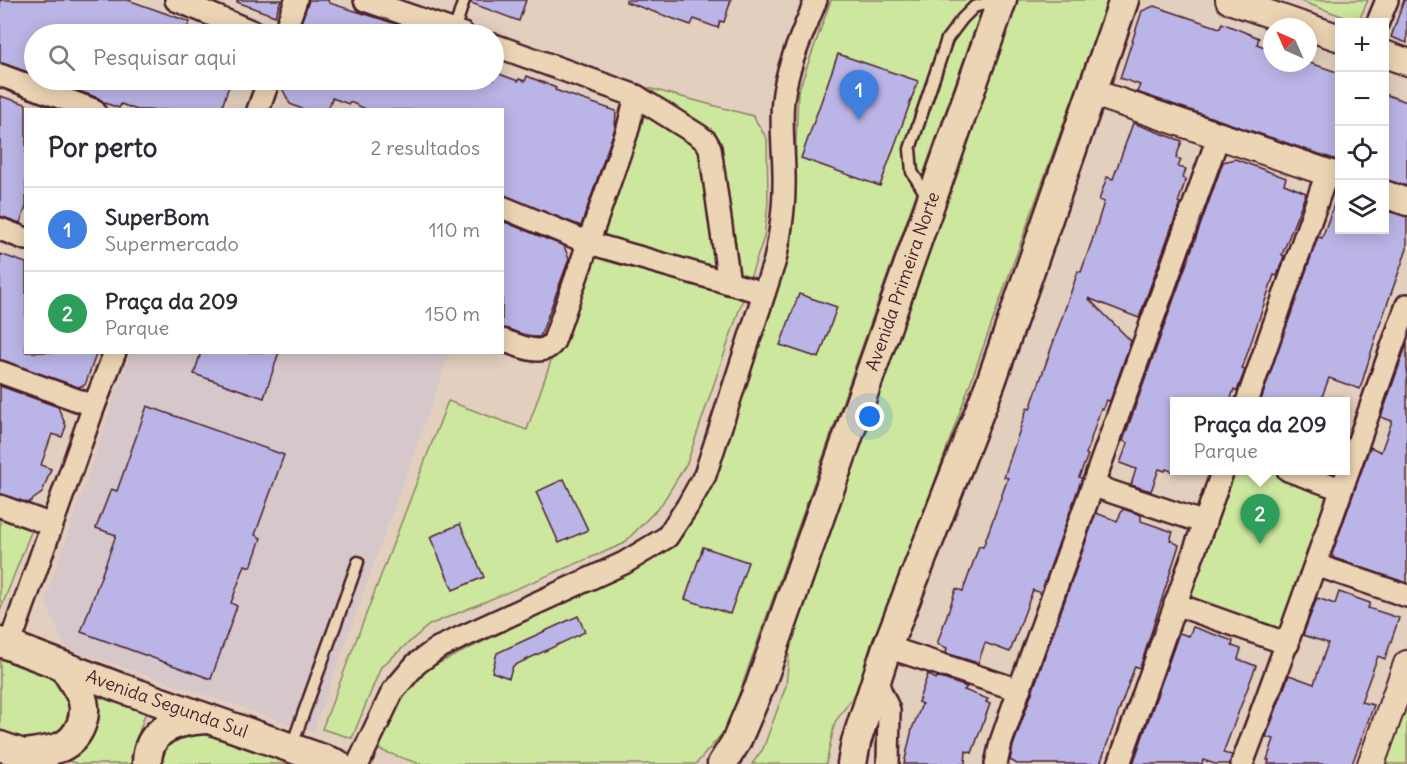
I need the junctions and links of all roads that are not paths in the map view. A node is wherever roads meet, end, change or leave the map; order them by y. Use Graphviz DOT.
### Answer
graph roads {
  1 [pos="176,0"];
  2 [pos="296,0"];
  3 [pos="365,0"];
  4 [pos="464,0"];
  5 [pos="816,0"];
  6 [pos="997,0"];
  7 [pos="1002,0"];
  8 [pos="1124,0"];
  9 [pos="1228,0"];
  10 [pos="1387,0"];
  11 [pos="1281,18"];
  12 [pos="1380,18"];
  13 [pos="234,24"];
  14 [pos="288,24"];
  15 [pos="433,24"];
  16 [pos="460,24"];
  17 [pos="1317,30"];
  18 [pos="1335,36"];
  19 [pos="504,49"];
  20 [pos="1389,56"];
  21 [pos="1407,62"];
  22 [pos="0,75"];
  23 [pos="24,84"];
  24 [pos="40,90"];
  25 [pos="266,90"];
  26 [pos="1091,92"];
  27 [pos="636,96"];
  28 [pos="89,108"];
  29 [pos="261,108"];
  30 [pos="1219,135"];
  31 [pos="1333,175"];
  32 [pos="1389,196"];
  33 [pos="931,202"];
  34 [pos="1407,202"];
  35 [pos="504,208"];
  36 [pos="0,229"];
  37 [pos="24,238"];
  38 [pos="589,243"];
  39 [pos="729,283"];
  40 [pos="764,293"];
  41 [pos="1407,305"];
  42 [pos="504,341"];
  43 [pos="114,354"];
  44 [pos="0,372"];
  45 [pos="1249,397"];
  46 [pos="94,406"];
  47 [pos="1350,464"];
  48 [pos="1222,475"];
  49 [pos="1300,475"];
  50 [pos="1346,475"];
  51 [pos="1094,486"];
  52 [pos="1341,489"];
  53 [pos="0,506"];
  54 [pos="1205,523"];
  55 [pos="52,525"];
  56 [pos="358,562"];
  57 [pos="1316,565"];
  58 [pos="1407,596"];
  59 [pos="1175,604"];
  60 [pos="5,644"];
  61 [pos="1288,644"];
  62 [pos="887,647"];
  63 [pos="1407,663"];
  64 [pos="64,667"];
  65 [pos="876,681"];
  66 [pos="1019,690"];
  67 [pos="206,719"];
  68 [pos="291,749"];
  69 [pos="12,750"];
  70 [pos="53,764"];
  71 [pos="147,764"];
  72 [pos="337,764"];
  73 [pos="358,764"];
  74 [pos="722,764"];
  75 [pos="852,764"];
  76 [pos="888,764"];
  77 [pos="996,764"];
  78 [pos="1119,764"];
  79 [pos="1242,764"];
  80 [pos="1371,764"];
  1 -- 13 [label="street"];
  2 -- 14 [label="street"];
  3 -- 15 [label="street"];
  4 -- 16 [label="lane"];
  5 -- 40 [label="street"];
  6 -- 33 [label="lane"];
  7 -- 33 [label="main road, Avenida Primeira Norte"];
  8 -- 26 [label="main road"];
  9 -- 11 [label="street"];
  10 -- 12 [label="street"];
  17 -- 18 [label="street"];
  19 -- 27 [label="street"];
  20 -- 21 [label="street"];
  22 -- 23 [label="street"];
  24 -- 28 [label="street"];
  25 -- 29 [label="street"];
  26 -- 30 [label="street"];
  26 -- 62 [label="main road"];
  27 -- 38 [label="street"];
  27 -- 39 [label="street"];
  30 -- 31 [label="street"];
  30 -- 51 [label="street"];
  31 -- 45 [label="street"];
  32 -- 34 [label="street"];
  33 -- 74 [label="main road, Avenida Primeira Norte"];
  35 -- 38 [label="street"];
  36 -- 37 [label="street"];
  38 -- 39 [label="street"];
  38 -- 42 [label="street"];
  39 -- 40 [label="street"];
  40 -- 73 [label="street"];
  41 -- 47 [label="street"];
  43 -- 46 [label="street"];
  44 -- 46 [label="street"];
  46 -- 55 [label="street"];
  48 -- 54 [label="street"];
  49 -- 52 [label="street"];
  50 -- 52 [label="street"];
  51 -- 54 [label="street"];
  51 -- 66 [label="street"];
  52 -- 57 [label="street"];
  53 -- 55 [label="street"];
  54 -- 59 [label="street"];
  55 -- 60 [label="street"];
  56 -- 68 [label="lane"];
  57 -- 58 [label="street"];
  57 -- 61 [label="street"];
  59 -- 61 [label="street"];
  59 -- 78 [label="street"];
  60 -- 64 [label="main road, Avenida Segunda Sul"];
  61 -- 79 [label="street"];
  62 -- 65 [label="main road"];
  62 -- 66 [label="street"];
  63 -- 80 [label="street"];
  64 -- 67 [label="main road, Avenida Segunda Sul"];
  64 -- 69 [label="main road"];
  65 -- 75 [label="main road"];
  65 -- 76 [label="street"];
  66 -- 77 [label="street"];
  67 -- 68 [label="main road, Avenida Segunda Sul"];
  67 -- 71 [label="main road"];
  68 -- 72 [label="main road, Avenida Segunda Sul"];
  69 -- 70 [label="main road"];
}
